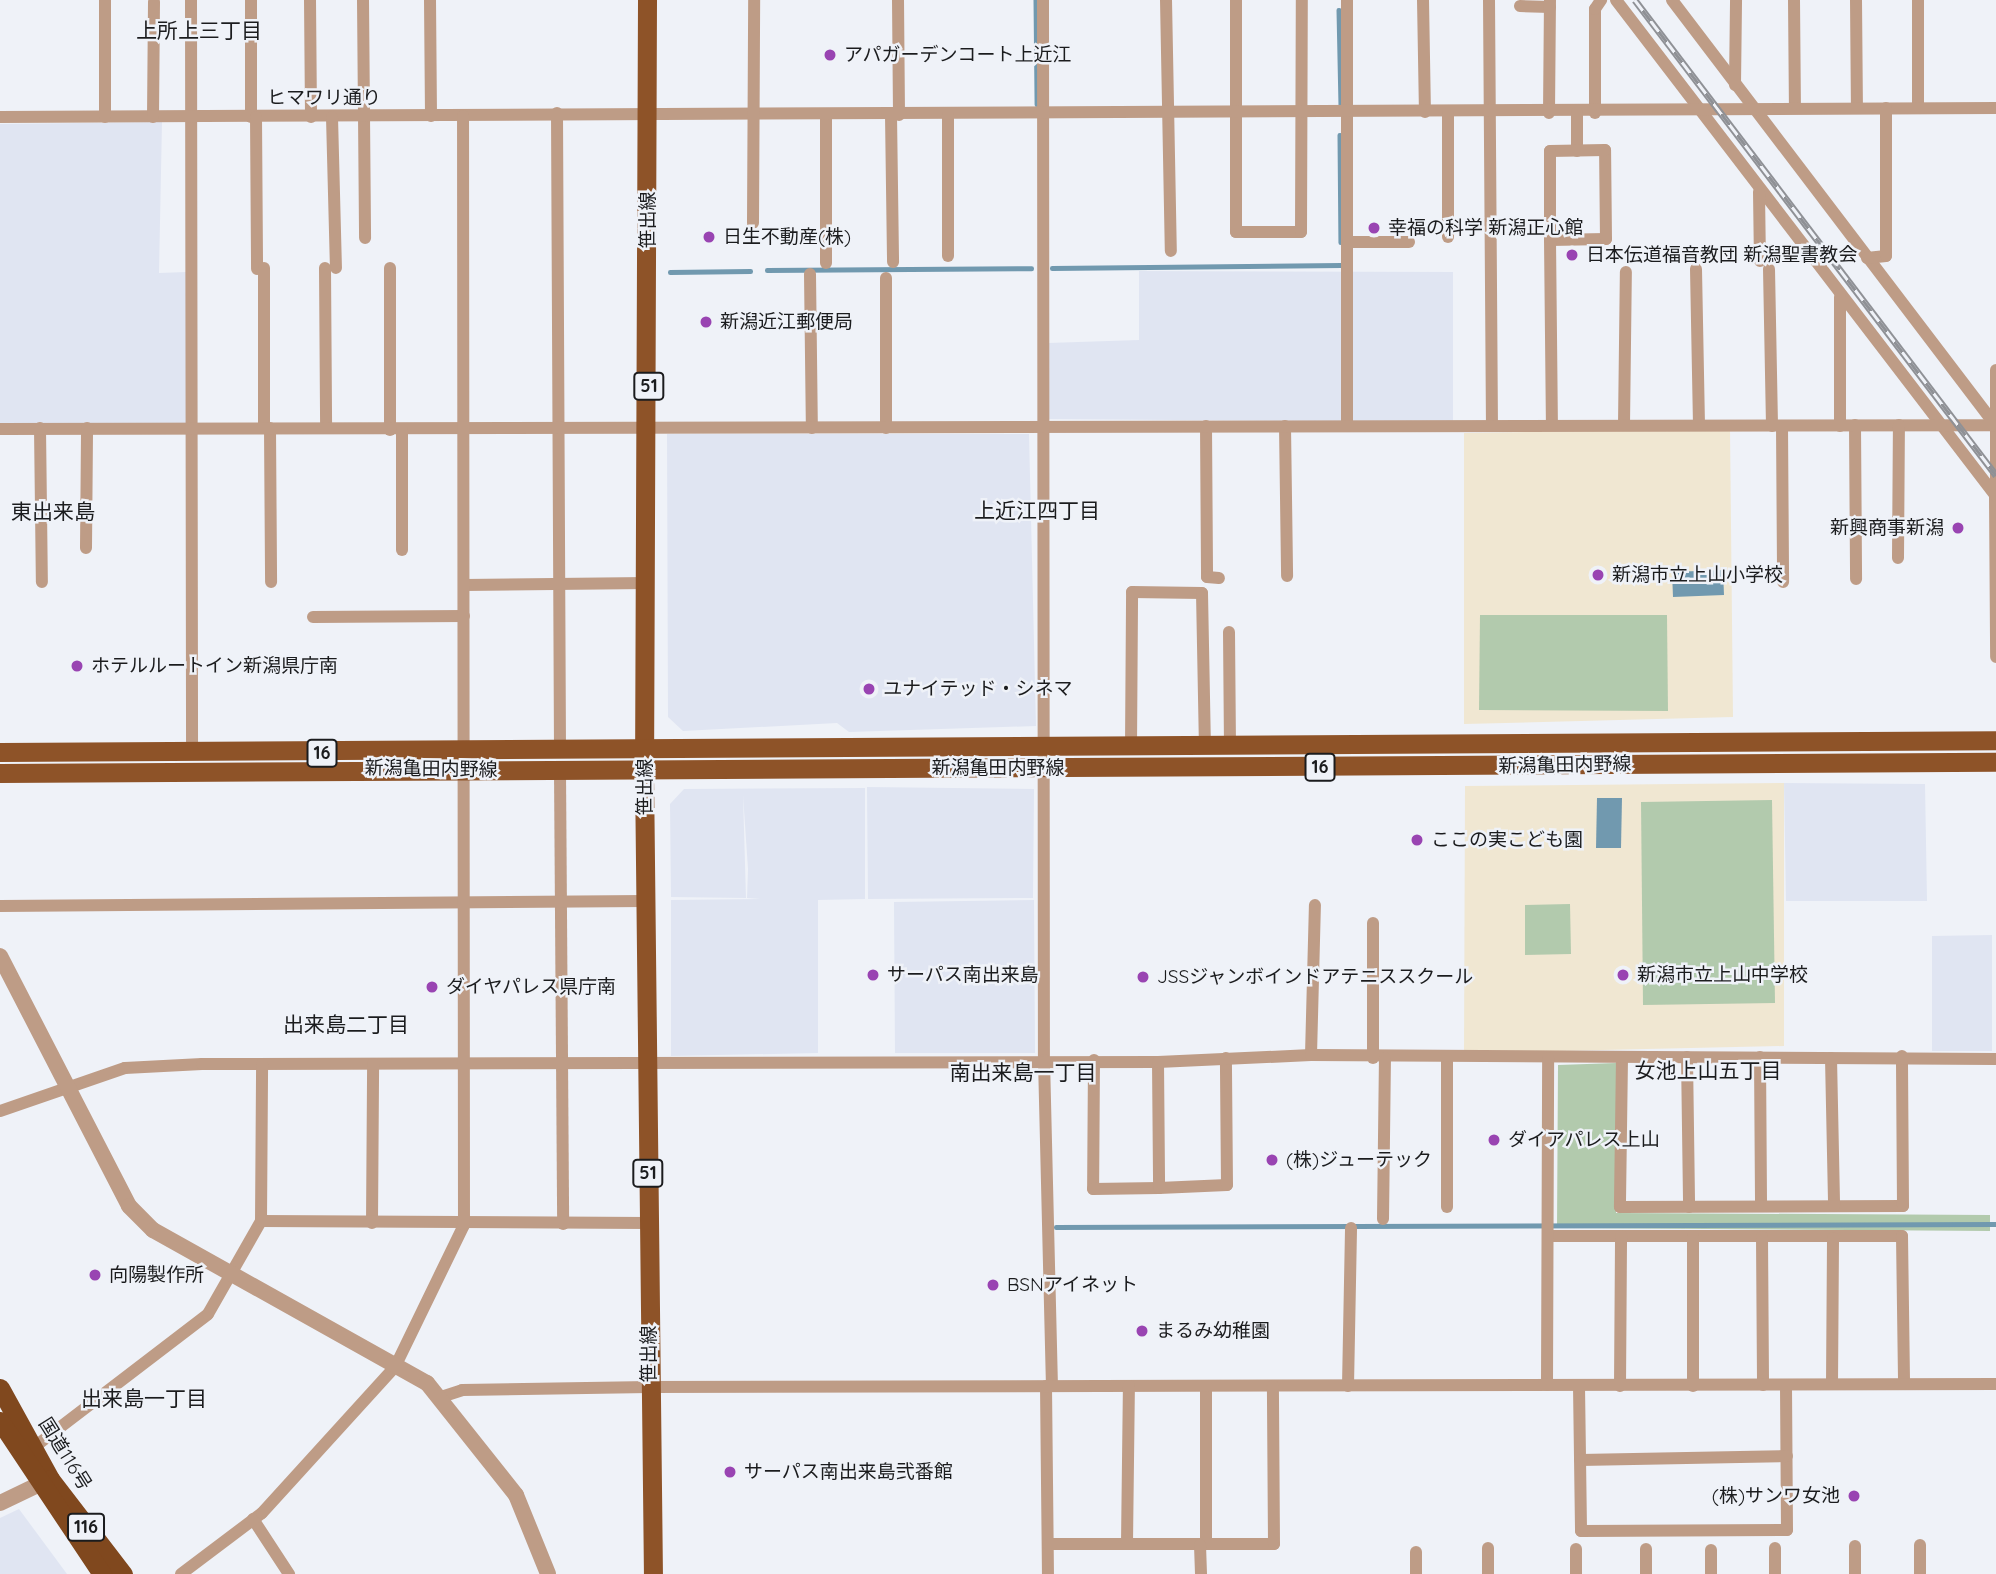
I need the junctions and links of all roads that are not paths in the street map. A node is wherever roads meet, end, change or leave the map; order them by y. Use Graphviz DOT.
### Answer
graph roads {
  1 [pos="105,0"];
  2 [pos="191,0"];
  3 [pos="251,0"];
  4 [pos="310,0"];
  5 [pos="363,0"];
  6 [pos="430,0"];
  7 [pos="647,0"];
  8 [pos="754,0"];
  9 [pos="898,0"];
  10 [pos="1043,0"];
  11 [pos="1166,0"];
  12 [pos="1236,0"];
  13 [pos="1302,0"];
  14 [pos="1347,0"];
  15 [pos="1423,0"];
  16 [pos="1489,0"];
  17 [pos="1601,0"];
  18 [pos="1616,0"];
  19 [pos="1671,0"];
  20 [pos="1736,0"];
  21 [pos="1794,0"];
  22 [pos="1856,0"];
  23 [pos="1918,0"];
  24 [pos="154,2"];
  25 [pos="1550,4"];
  26 [pos="1520,6"];
  27 [pos="1735,85"];
  28 [pos="1918,107"];
  29 [pos="1752,108"];
  30 [pos="1795,108"];
  31 [pos="1857,108"];
  32 [pos="1886,108"];
  33 [pos="1996,108"];
  34 [pos="1348,110"];
  35 [pos="1237,111"];
  36 [pos="1303,111"];
  37 [pos="1167,112"];
  38 [pos="557,113"];
  39 [pos="1425,113"];
  40 [pos="1489,113"];
  41 [pos="1549,113"];
  42 [pos="1577,113"];
  43 [pos="1595,113"];
  44 [pos="1699,113"];
  45 [pos="648,114"];
  46 [pos="755,114"];
  47 [pos="1448,114"];
  48 [pos="826,115"];
  49 [pos="895,115"];
  50 [pos="948,115"];
  51 [pos="1044,115"];
  52 [pos="431,116"];
  53 [pos="463,116"];
  54 [pos="0,117"];
  55 [pos="105,117"];
  56 [pos="153,117"];
  57 [pos="191,117"];
  58 [pos="253,117"];
  59 [pos="310,117"];
  60 [pos="332,117"];
  61 [pos="364,117"];
  62 [pos="1577,151"];
  63 [pos="1759,192"];
  64 [pos="753,223"];
  65 [pos="1448,237"];
  66 [pos="365,238"];
  67 [pos="1550,240"];
  68 [pos="1348,242"];
  69 [pos="1409,242"];
  70 [pos="1171,251"];
  71 [pos="948,256"];
  72 [pos="1867,258"];
  73 [pos="893,262"];
  74 [pos="826,263"];
  75 [pos="390,268"];
  76 [pos="1696,269"];
  77 [pos="1626,272"];
  78 [pos="810,274"];
  79 [pos="886,278"];
  80 [pos="1840,298"];
  81 [pos="1996,370"];
  82 [pos="1699,424"];
  83 [pos="1347,425"];
  84 [pos="1492,425"];
  85 [pos="1552,425"];
  86 [pos="1625,425"];
  87 [pos="1855,425"];
  88 [pos="1899,425"];
  89 [pos="1938,425"];
  90 [pos="1996,425"];
  91 [pos="1044,426"];
  92 [pos="1206,426"];
  93 [pos="1285,426"];
  94 [pos="1777,426"];
  95 [pos="1840,426"];
  96 [pos="40,428"];
  97 [pos="88,428"];
  98 [pos="191,428"];
  99 [pos="267,428"];
  100 [pos="326,428"];
  101 [pos="812,428"];
  102 [pos="886,428"];
  103 [pos="0,429"];
  104 [pos="396,430"];
  105 [pos="557,430"];
  106 [pos="649,430"];
  107 [pos="463,431"];
  108 [pos="1996,495"];
  109 [pos="86,548"];
  110 [pos="402,550"];
  111 [pos="1898,558"];
  112 [pos="1287,576"];
  113 [pos="1219,578"];
  114 [pos="1856,579"];
  115 [pos="42,582"];
  116 [pos="271,582"];
  117 [pos="1783,582"];
  118 [pos="647,583"];
  119 [pos="558,584"];
  120 [pos="464,585"];
  121 [pos="464,616"];
  122 [pos="313,617"];
  123 [pos="1229,632"];
  124 [pos="1996,657"];
  125 [pos="1996,740"];
  126 [pos="1230,746"];
  127 [pos="1131,747"];
  128 [pos="1205,747"];
  129 [pos="560,751"];
  130 [pos="0,752"];
  131 [pos="192,754"];
  132 [pos="1046,758"];
  133 [pos="465,761"];
  134 [pos="644,762"];
  135 [pos="1996,762"];
  136 [pos="559,771"];
  137 [pos="0,773"];
  138 [pos="466,901"];
  139 [pos="645,901"];
  140 [pos="560,902"];
  141 [pos="1315,905"];
  142 [pos="0,906"];
  143 [pos="1373,923"];
  144 [pos="1,961"];
  145 [pos="1311,1055"];
  146 [pos="1902,1056"];
  147 [pos="1687,1057"];
  148 [pos="1760,1057"];
  149 [pos="1226,1058"];
  150 [pos="1379,1058"];
  151 [pos="1548,1058"];
  152 [pos="1622,1058"];
  153 [pos="1831,1058"];
  154 [pos="1447,1059"];
  155 [pos="1996,1059"];
  156 [pos="1044,1060"];
  157 [pos="1094,1060"];
  158 [pos="1158,1062"];
  159 [pos="649,1063"];
  160 [pos="262,1064"];
  161 [pos="373,1064"];
  162 [pos="465,1064"];
  163 [pos="561,1065"];
  164 [pos="72,1091"];
  165 [pos="0,1111"];
  166 [pos="1159,1188"];
  167 [pos="1761,1205"];
  168 [pos="1834,1206"];
  169 [pos="1447,1207"];
  170 [pos="1689,1207"];
  171 [pos="1383,1219"];
  172 [pos="261,1221"];
  173 [pos="372,1223"];
  174 [pos="648,1223"];
  175 [pos="563,1224"];
  176 [pos="464,1225"];
  177 [pos="1351,1228"];
  178 [pos="1548,1233"];
  179 [pos="1621,1236"];
  180 [pos="1693,1236"];
  181 [pos="1762,1237"];
  182 [pos="1833,1238"];
  183 [pos="231,1274"];
  184 [pos="395,1367"];
  185 [pos="1832,1384"];
  186 [pos="1904,1384"];
  187 [pos="1996,1384"];
  188 [pos="1547,1385"];
  189 [pos="1763,1385"];
  190 [pos="1786,1385"];
  191 [pos="1049,1386"];
  192 [pos="1129,1386"];
  193 [pos="1206,1386"];
  194 [pos="1273,1386"];
  195 [pos="1348,1386"];
  196 [pos="1579,1386"];
  197 [pos="1693,1386"];
  198 [pos="649,1387"];
  199 [pos="1620,1387"];
  200 [pos="0,1388"];
  201 [pos="441,1397"];
  202 [pos="0,1421"];
  203 [pos="33,1448"];
  204 [pos="1787,1457"];
  205 [pos="1580,1460"];
  206 [pos="44,1482"];
  207 [pos="0,1503"];
  208 [pos="253,1519"];
  209 [pos="1127,1543"];
  210 [pos="1048,1544"];
  211 [pos="1203,1545"];
  212 [pos="1920,1545"];
  213 [pos="1855,1546"];
  214 [pos="1488,1548"];
  215 [pos="1775,1548"];
  216 [pos="1576,1549"];
  217 [pos="1646,1549"];
  218 [pos="1711,1550"];
  219 [pos="1416,1552"];
  220 [pos="102,1574"];
  221 [pos="123,1574"];
  222 [pos="181,1574"];
  223 [pos="289,1574"];
  224 [pos="548,1574"];
  225 [pos="653,1574"];
  226 [pos="1048,1574"];
  227 [pos="1201,1574"];
  228 [pos="1416,1574"];
  229 [pos="1488,1574"];
  230 [pos="1576,1574"];
  231 [pos="1646,1574"];
  232 [pos="1711,1574"];
  233 [pos="1775,1574"];
  234 [pos="1855,1574"];
  235 [pos="1920,1574"];
  1 -- 55 [label="street"];
  2 -- 57 [label="street"];
  3 -- 58 [label="street"];
  4 -- 59 [label="street"];
  5 -- 61 [label="street"];
  6 -- 52 [label="street"];
  7 -- 45 [label="main road, 笹出線 / 51"];
  8 -- 46 [label="street"];
  9 -- 49 [label="street"];
  10 -- 51 [label="street"];
  11 -- 37 [label="street"];
  12 -- 35 [label="street"];
  13 -- 36 [label="street"];
  14 -- 34 [label="street"];
  15 -- 39 [label="street"];
  16 -- 40 [label="street"];
  17 -- 43 [label="street"];
  18 -- 44 [label="street"];
  19 -- 27 [label="street"];
  20 -- 27 [label="street"];
  21 -- 30 [label="street"];
  22 -- 31 [label="street"];
  23 -- 28 [label="street"];
  24 -- 56 [label="street"];
  25 -- 26 [label="street"];
  25 -- 41 [label="street"];
  27 -- 29 [label="street"];
  28 -- 32 [label="street, ヒマワリ通り"];
  28 -- 33 [label="street, ヒマワリ通り"];
  29 -- 30 [label="street, ヒマワリ通り"];
  29 -- 44 [label="street, ヒマワリ通り"];
  29 -- 72 [label="street"];
  30 -- 31 [label="street, ヒマワリ通り"];
  31 -- 32 [label="street, ヒマワリ通り"];
  32 -- 72 [label="street"];
  34 -- 36 [label="street, ヒマワリ通り"];
  34 -- 39 [label="street, ヒマワリ通り"];
  34 -- 68 [label="street"];
  35 -- 36 [label="street, ヒマワリ通り"];
  35 -- 36 [label="street"];
  35 -- 37 [label="street, ヒマワリ通り"];
  37 -- 51 [label="street, ヒマワリ通り"];
  37 -- 70 [label="street"];
  38 -- 45 [label="street, ヒマワリ通り"];
  38 -- 53 [label="street, ヒマワリ通り"];
  38 -- 105 [label="street"];
  39 -- 47 [label="street, ヒマワリ通り"];
  40 -- 41 [label="street, ヒマワリ通り"];
  40 -- 47 [label="street, ヒマワリ通り"];
  40 -- 84 [label="street"];
  41 -- 42 [label="street, ヒマワリ通り"];
  42 -- 43 [label="street, ヒマワリ通り"];
  42 -- 62 [label="street"];
  43 -- 44 [label="street, ヒマワリ通り"];
  44 -- 63 [label="street"];
  45 -- 46 [label="street, ヒマワリ通り"];
  45 -- 106 [label="main road, 笹出線 / 51"];
  46 -- 48 [label="street, ヒマワリ通り"];
  46 -- 64 [label="street"];
  47 -- 65 [label="street"];
  48 -- 49 [label="street, ヒマワリ通り"];
  48 -- 74 [label="street"];
  49 -- 50 [label="street, ヒマワリ通り"];
  49 -- 73 [label="street"];
  50 -- 51 [label="street, ヒマワリ通り"];
  50 -- 71 [label="street"];
  51 -- 91 [label="street"];
  52 -- 53 [label="street, ヒマワリ通り"];
  52 -- 61 [label="street, ヒマワリ通り"];
  53 -- 107 [label="street"];
  54 -- 55 [label="street, ヒマワリ通り"];
  55 -- 56 [label="street, ヒマワリ通り"];
  56 -- 57 [label="street, ヒマワリ通り"];
  57 -- 58 [label="street, ヒマワリ通り"];
  57 -- 98 [label="street"];
  58 -- 59 [label="street, ヒマワリ通り"];
  58 -- 99 [label="street"];
  59 -- 60 [label="street, ヒマワリ通り"];
  60 -- 61 [label="street, ヒマワリ通り"];
  60 -- 100 [label="street"];
  61 -- 66 [label="street"];
  62 -- 67 [label="street"];
  62 -- 67 [label="street"];
  63 -- 80 [label="street"];
  63 -- 94 [label="street"];
  67 -- 85 [label="street"];
  68 -- 69 [label="street"];
  68 -- 83 [label="street"];
  72 -- 90 [label="street"];
  75 -- 104 [label="street"];
  76 -- 82 [label="street"];
  77 -- 86 [label="street"];
  78 -- 101 [label="street"];
  79 -- 102 [label="street"];
  80 -- 89 [label="street"];
  80 -- 95 [label="street"];
  81 -- 90 [label="street"];
  82 -- 86 [label="street"];
  82 -- 94 [label="street"];
  83 -- 84 [label="street"];
  83 -- 93 [label="street"];
  84 -- 85 [label="street"];
  85 -- 86 [label="street"];
  87 -- 88 [label="street"];
  87 -- 95 [label="street"];
  87 -- 114 [label="street"];
  88 -- 89 [label="street"];
  88 -- 111 [label="street"];
  89 -- 90 [label="street"];
  89 -- 108 [label="street"];
  90 -- 108 [label="street"];
  91 -- 92 [label="street"];
  91 -- 102 [label="street"];
  91 -- 132 [label="street"];
  92 -- 93 [label="street"];
  92 -- 113 [label="street"];
  93 -- 112 [label="street"];
  94 -- 95 [label="street"];
  94 -- 117 [label="street"];
  96 -- 97 [label="street"];
  96 -- 103 [label="street"];
  96 -- 115 [label="street"];
  97 -- 98 [label="street"];
  97 -- 109 [label="street"];
  98 -- 99 [label="street"];
  98 -- 131 [label="street"];
  99 -- 100 [label="street"];
  99 -- 116 [label="street"];
  100 -- 104 [label="street"];
  101 -- 102 [label="street"];
  101 -- 106 [label="street"];
  104 -- 107 [label="street"];
  104 -- 110 [label="street"];
  105 -- 106 [label="street"];
  105 -- 107 [label="street"];
  105 -- 119 [label="street"];
  106 -- 118 [label="main road, 笹出線 / 51"];
  107 -- 120 [label="street"];
  108 -- 124 [label="street"];
  118 -- 119 [label="street"];
  118 -- 134 [label="main road, 笹出線 / 51"];
  119 -- 120 [label="street"];
  119 -- 129 [label="street"];
  120 -- 121 [label="street"];
  121 -- 122 [label="street"];
  121 -- 133 [label="street"];
  123 -- 126 [label="street"];
  125 -- 126 [label="main road, 新潟亀田内野線 / 16"];
  126 -- 128 [label="main road, 新潟亀田内野線 / 16"];
  127 -- 128 [label="main road, 新潟亀田内野線 / 16"];
  127 -- 128 [label="street"];
  127 -- 132 [label="main road, 新潟亀田内野線 / 16"];
  129 -- 133 [label="main road, 新潟亀田内野線 / 16"];
  129 -- 134 [label="main road, 新潟亀田内野線 / 16"];
  130 -- 131 [label="main road, 新潟亀田内野線 / 16"];
  131 -- 133 [label="main road, 新潟亀田内野線 / 16"];
  132 -- 134 [label="main road, 新潟亀田内野線 / 16"];
  132 -- 135 [label="main road, 新潟亀田内野線 / 16"];
  132 -- 156 [label="street"];
  133 -- 136 [label="main road, 新潟亀田内野線 / 16"];
  133 -- 137 [label="main road, 新潟亀田内野線 / 16"];
  133 -- 138 [label="street"];
  134 -- 136 [label="main road, 新潟亀田内野線 / 16"];
  134 -- 139 [label="main road, 笹出線 / 51"];
  136 -- 140 [label="street"];
  138 -- 140 [label="street"];
  138 -- 142 [label="street"];
  138 -- 162 [label="street"];
  139 -- 140 [label="street"];
  139 -- 159 [label="main road, 笹出線 / 51"];
  140 -- 163 [label="street"];
  141 -- 145 [label="street"];
  143 -- 150 [label="street"];
  144 -- 164 [label="street"];
  145 -- 149 [label="street"];
  145 -- 150 [label="street"];
  146 -- 153 [label="street"];
  146 -- 155 [label="street"];
  146 -- 168 [label="street"];
  147 -- 148 [label="street"];
  147 -- 152 [label="street"];
  147 -- 170 [label="street"];
  148 -- 153 [label="street"];
  148 -- 167 [label="street"];
  149 -- 158 [label="street"];
  149 -- 166 [label="street"];
  150 -- 154 [label="street"];
  150 -- 171 [label="street"];
  151 -- 152 [label="street"];
  151 -- 154 [label="street"];
  151 -- 178 [label="street"];
  152 -- 170 [label="street"];
  153 -- 168 [label="street"];
  154 -- 169 [label="street"];
  156 -- 157 [label="street"];
  156 -- 159 [label="street"];
  156 -- 191 [label="street"];
  157 -- 158 [label="street"];
  157 -- 166 [label="street"];
  158 -- 166 [label="street"];
  159 -- 163 [label="street"];
  159 -- 174 [label="main road, 笹出線 / 51"];
  160 -- 161 [label="street"];
  160 -- 164 [label="street"];
  160 -- 172 [label="street"];
  161 -- 162 [label="street"];
  161 -- 173 [label="street"];
  162 -- 163 [label="street"];
  162 -- 176 [label="street"];
  163 -- 175 [label="street"];
  164 -- 165 [label="street"];
  164 -- 183 [label="street"];
  167 -- 168 [label="street"];
  167 -- 170 [label="street"];
  172 -- 173 [label="street"];
  172 -- 183 [label="street"];
  173 -- 176 [label="street"];
  174 -- 175 [label="street"];
  174 -- 198 [label="main road, 笹出線 / 51"];
  175 -- 176 [label="street"];
  176 -- 184 [label="street"];
  177 -- 195 [label="street"];
  178 -- 179 [label="street"];
  178 -- 188 [label="street"];
  179 -- 180 [label="street"];
  179 -- 199 [label="street"];
  180 -- 181 [label="street"];
  180 -- 197 [label="street"];
  181 -- 182 [label="street"];
  181 -- 189 [label="street"];
  182 -- 185 [label="street"];
  182 -- 186 [label="street"];
  183 -- 184 [label="street"];
  183 -- 203 [label="street"];
  184 -- 201 [label="street"];
  184 -- 208 [label="street"];
  185 -- 186 [label="street"];
  185 -- 190 [label="street"];
  186 -- 187 [label="street"];
  188 -- 195 [label="street"];
  188 -- 196 [label="street"];
  189 -- 190 [label="street"];
  189 -- 197 [label="street"];
  190 -- 204 [label="street"];
  191 -- 192 [label="street"];
  191 -- 198 [label="street"];
  191 -- 210 [label="street"];
  192 -- 193 [label="street"];
  192 -- 209 [label="street"];
  193 -- 194 [label="street"];
  193 -- 211 [label="street"];
  194 -- 195 [label="street"];
  194 -- 211 [label="street"];
  196 -- 199 [label="street"];
  196 -- 205 [label="street"];
  197 -- 199 [label="street"];
  198 -- 201 [label="street"];
  198 -- 225 [label="main road, 笹出線 / 51"];
  200 -- 203 [label="highway, 国道116号 / 116"];
  201 -- 224 [label="street"];
  202 -- 206 [label="highway, 国道116号 / 116"];
  203 -- 206 [label="highway, 国道116号 / 116"];
  204 -- 205 [label="street"];
  204 -- 205 [label="street"];
  206 -- 207 [label="street"];
  206 -- 220 [label="highway, 国道116号 / 116"];
  206 -- 221 [label="highway, 国道116号 / 116"];
  208 -- 222 [label="street"];
  208 -- 223 [label="street"];
  209 -- 210 [label="street"];
  209 -- 211 [label="street"];
  210 -- 226 [label="street"];
  211 -- 227 [label="street"];
  212 -- 235 [label="street"];
  213 -- 234 [label="street"];
  214 -- 229 [label="street"];
  215 -- 233 [label="street"];
  216 -- 230 [label="street"];
  217 -- 231 [label="street"];
  218 -- 232 [label="street"];
  219 -- 228 [label="street"];
}
